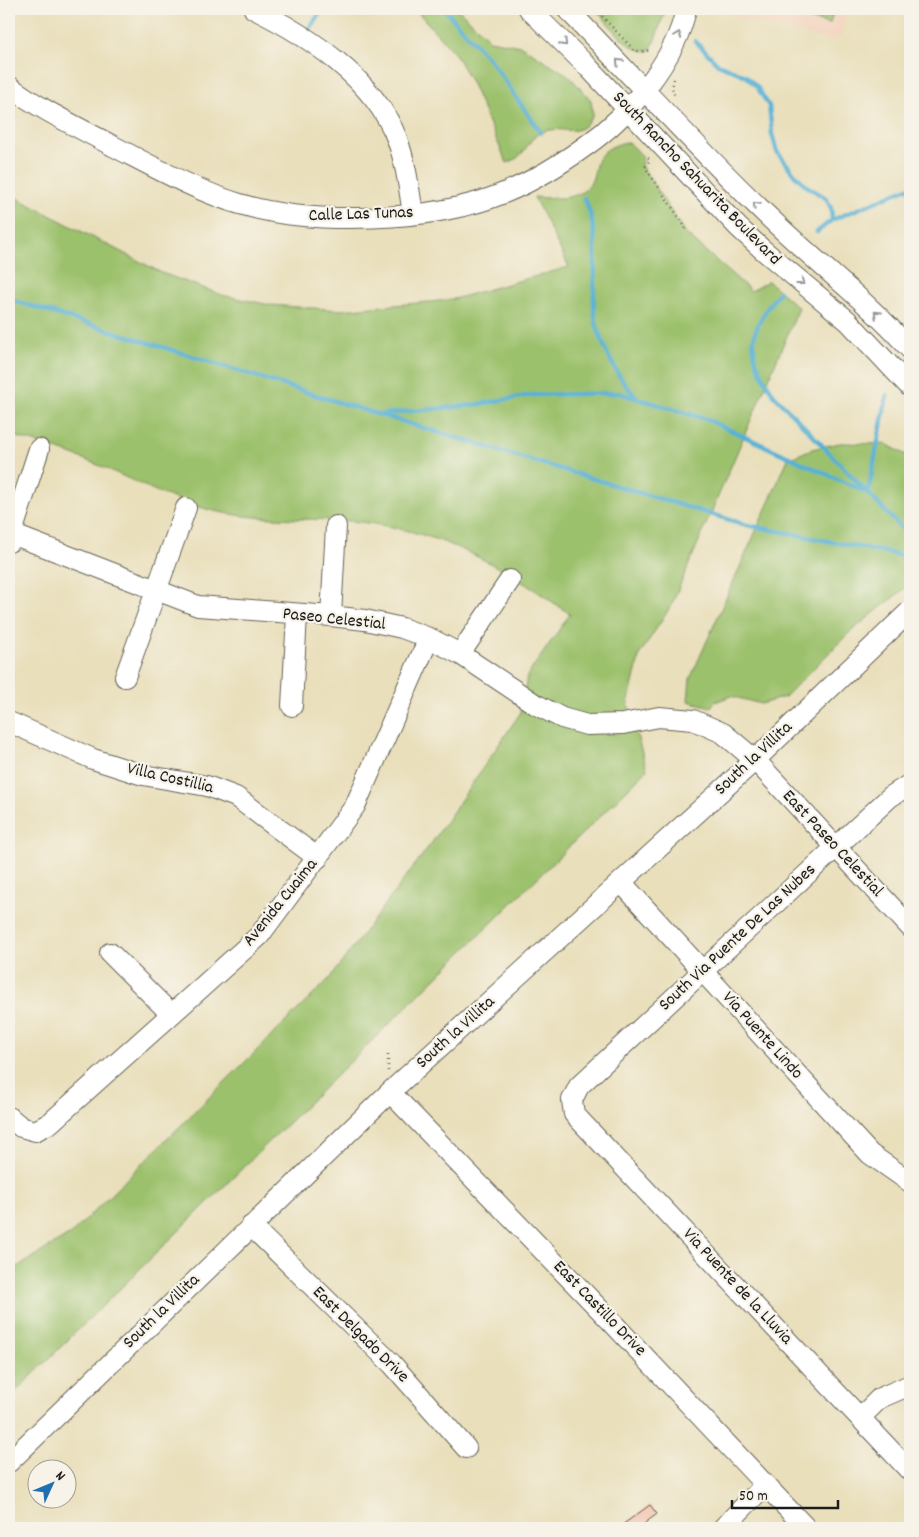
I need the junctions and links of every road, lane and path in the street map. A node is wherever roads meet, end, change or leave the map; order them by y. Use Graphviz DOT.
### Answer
graph roads {
  1 [pos="254,9"];
  2 [pos="529,9"];
  3 [pos="567,9"];
  4 [pos="595,9"];
  5 [pos="686,9"];
  6 [pos="651,50"];
  7 [pos="674,75"];
  8 [pos="9,86"];
  9 [pos="645,88"];
  10 [pos="678,101"];
  11 [pos="628,109"];
  12 [pos="644,154"];
  13 [pos="413,214"];
  14 [pos="683,231"];
  15 [pos="910,349"];
  16 [pos="910,387"];
  17 [pos="39,449"];
  18 [pos="186,508"];
  19 [pos="336,526"];
  20 [pos="10,537"];
  21 [pos="510,580"];
  22 [pos="154,591"];
  23 [pos="910,611"];
  24 [pos="297,615"];
  25 [pos="331,616"];
  26 [pos="429,638"];
  27 [pos="460,654"];
  28 [pos="125,678"];
  29 [pos="292,706"];
  30 [pos="9,722"];
  31 [pos="755,760"];
  32 [pos="910,784"];
  33 [pos="836,847"];
  34 [pos="318,858"];
  35 [pos="621,882"];
  36 [pos="910,927"];
  37 [pos="110,953"];
  38 [pos="702,971"];
  39 [pos="170,1014"];
  40 [pos="390,1092"];
  41 [pos="572,1100"];
  42 [pos="9,1117"];
  43 [pos="910,1182"];
  44 [pos="251,1226"];
  45 [pos="910,1385"];
  46 [pos="860,1418"];
  47 [pos="466,1448"];
  48 [pos="9,1462"];
  49 [pos="910,1472"];
  50 [pos="765,1486"];
  51 [pos="723,1528"];
  52 [pos="806,1528"];
  1 -- 13 [label="street"];
  2 -- 11 [label="street, South Rancho Sahuarita Boulevard, one-way"];
  9 -- 3 [label="street, South Rancho Sahuarita Boulevard, one-way"];
  4 -- 6 [label="path"];
  9 -- 5 [label="street, Calle Las Tunas, one-way"];
  7 -- 10 [label="path"];
  8 -- 13 [label="street, Calle Las Tunas"];
  9 -- 11 [label="street, Calle Las Tunas"];
  15 -- 9 [label="street, South Rancho Sahuarita Boulevard, one-way"];
  11 -- 13 [label="street, Calle Las Tunas"];
  11 -- 16 [label="street, South Rancho Sahuarita Boulevard, one-way"];
  12 -- 14 [label="path"];
  17 -- 20 [label="street"];
  18 -- 22 [label="street"];
  19 -- 25 [label="street"];
  20 -- 22 [label="street, Paseo Celestial"];
  21 -- 27 [label="street"];
  22 -- 24 [label="street, Paseo Celestial"];
  22 -- 28 [label="street"];
  23 -- 31 [label="street, South la Villita"];
  24 -- 25 [label="street, Paseo Celestial"];
  24 -- 29 [label="street"];
  25 -- 26 [label="street, Paseo Celestial"];
  26 -- 27 [label="street, Paseo Celestial"];
  26 -- 34 [label="street, Avenida Cuaima"];
  27 -- 31 [label="street, Paseo Celestial"];
  30 -- 34 [label="street, Villa Costillia"];
  31 -- 33 [label="street, East Paseo Celestial"];
  31 -- 35 [label="street, South la Villita"];
  32 -- 33 [label="street, South Via Puente De Las Nubes"];
  33 -- 36 [label="street, East Paseo Celestial"];
  33 -- 38 [label="street, South Via Puente De Las Nubes"];
  34 -- 39 [label="street, Avenida Cuaima"];
  35 -- 38 [label="street, Via Puente Lindo"];
  35 -- 40 [label="street, South la Villita"];
  37 -- 39 [label="street"];
  38 -- 41 [label="street, South Via Puente De Las Nubes"];
  38 -- 43 [label="street, Via Puente Lindo"];
  39 -- 42 [label="street, Avenida Cuaima"];
  40 -- 44 [label="street, South la Villita"];
  40 -- 50 [label="street, East Castillo Drive"];
  41 -- 46 [label="street, Via Puente de la Lluvia"];
  44 -- 47 [label="street, East Delgado Drive"];
  44 -- 48 [label="street, South la Villita"];
  45 -- 46 [label="street"];
  46 -- 49 [label="street, Via Puente de la Lluvia"];
  50 -- 51 [label="street"];
  50 -- 52 [label="street, East Castillo Drive"];
}
